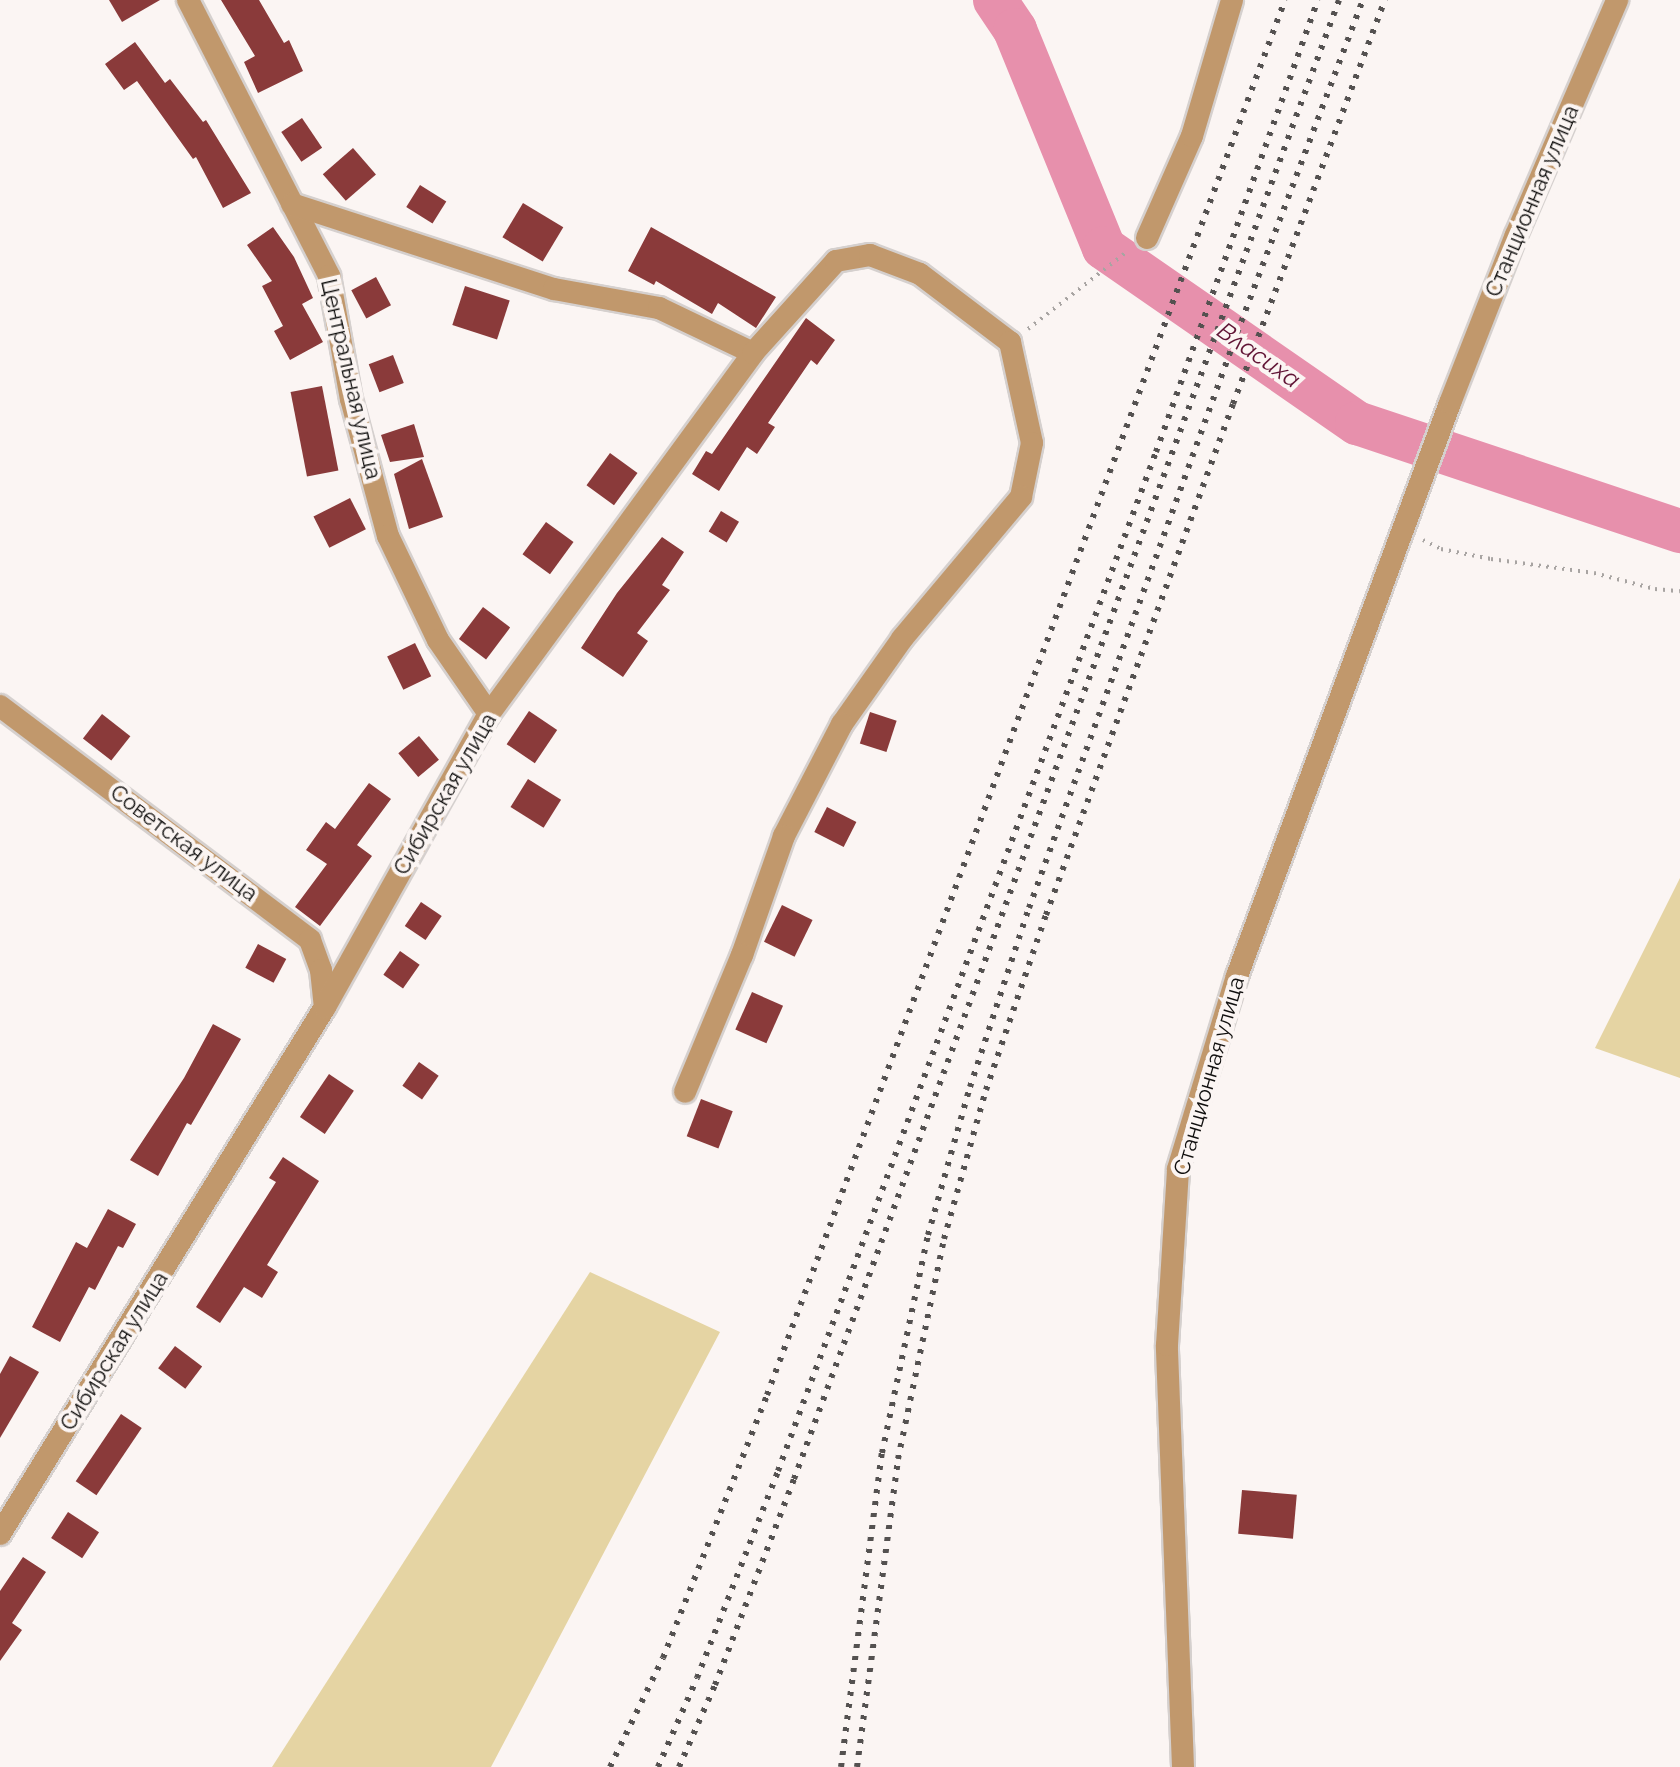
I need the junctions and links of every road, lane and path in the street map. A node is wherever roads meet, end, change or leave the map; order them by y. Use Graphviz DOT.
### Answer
graph roads {
  1 [pos="188,0"];
  2 [pos="1232,0"];
  3 [pos="1617,0"];
  4 [pos="292,204"];
  5 [pos="1147,238"];
  6 [pos="1124,253"];
  7 [pos="1010,342"];
  8 [pos="753,353"];
  9 [pos="1407,521"];
  10 [pos="1680,591"];
  11 [pos="0,706"];
  12 [pos="489,714"];
  13 [pos="325,1007"];
  14 [pos="685,1092"];
  15 [pos="0,1534"];
  16 [pos="1183,1767"];
  1 -- 4 [label="street, Центральная улица"];
  2 -- 5 [label="street"];
  3 -- 9 [label="street, Станционная улица"];
  4 -- 8 [label="street"];
  4 -- 12 [label="street, Центральная улица"];
  6 -- 7 [label="path"];
  7 -- 8 [label="street, Сибирская улица"];
  7 -- 14 [label="street"];
  8 -- 12 [label="street, Сибирская улица"];
  9 -- 10 [label="path"];
  9 -- 16 [label="street, Станционная улица"];
  11 -- 13 [label="street, Советская улица"];
  12 -- 13 [label="street, Сибирская улица"];
  13 -- 15 [label="street, Сибирская улица"];
}
